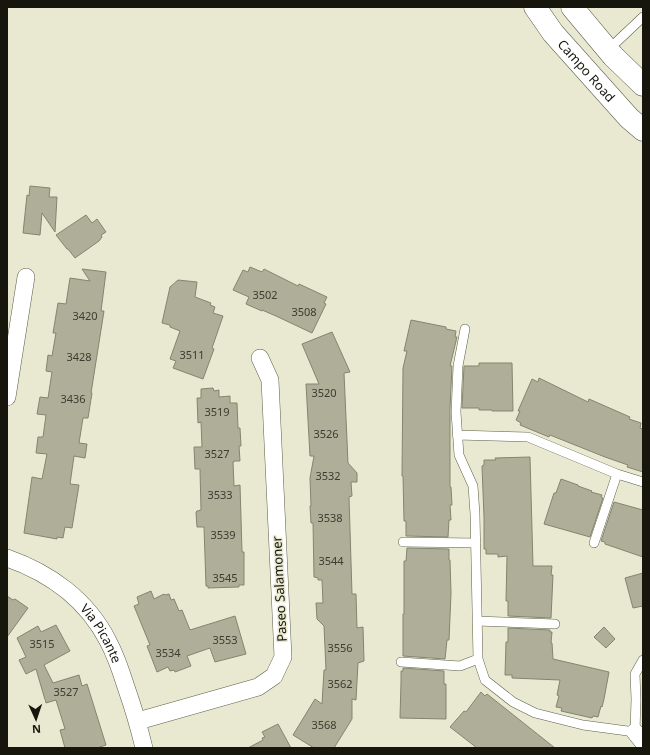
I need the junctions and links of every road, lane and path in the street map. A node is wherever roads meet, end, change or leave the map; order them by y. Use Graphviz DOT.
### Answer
graph roads {
  1 [pos="535,7"];
  2 [pos="572,7"];
  3 [pos="643,17"];
  4 [pos="608,50"];
  5 [pos="643,84"];
  6 [pos="643,130"];
  7 [pos="26,277"];
  8 [pos="465,329"];
  9 [pos="260,358"];
  10 [pos="7,397"];
  11 [pos="457,435"];
  12 [pos="617,474"];
  13 [pos="643,482"];
  14 [pos="403,542"];
  15 [pos="476,543"];
  16 [pos="594,543"];
  17 [pos="7,558"];
  18 [pos="477,621"];
  19 [pos="555,624"];
  20 [pos="478,659"];
  21 [pos="643,660"];
  22 [pos="401,662"];
  23 [pos="138,721"];
  24 [pos="639,737"];
  25 [pos="144,748"];
  1 -- 6 [label="highway, Campo Road"];
  2 -- 4 [label="highway"];
  3 -- 4 [label="lane"];
  4 -- 5 [label="highway"];
  7 -- 10 [label="street"];
  8 -- 11 [label="lane"];
  9 -- 23 [label="street, Paseo Salamoner"];
  11 -- 12 [label="lane"];
  11 -- 15 [label="lane"];
  12 -- 13 [label="lane"];
  12 -- 16 [label="lane"];
  14 -- 15 [label="lane"];
  15 -- 18 [label="lane"];
  17 -- 23 [label="street, Via Picante"];
  18 -- 19 [label="lane"];
  18 -- 20 [label="lane"];
  20 -- 22 [label="lane"];
  20 -- 24 [label="lane"];
  21 -- 24 [label="lane"];
  23 -- 25 [label="street, Via Picante"];
}
